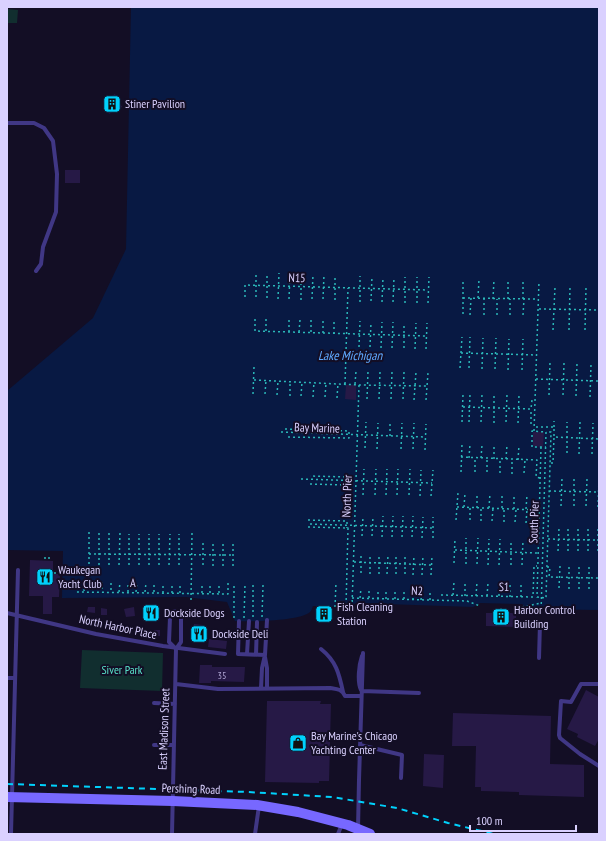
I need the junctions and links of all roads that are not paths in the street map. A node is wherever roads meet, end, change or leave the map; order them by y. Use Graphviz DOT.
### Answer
graph roads {
  1 [pos="7,123"];
  2 [pos="36,271"];
  3 [pos="18,570"];
  4 [pos="7,613"];
  5 [pos="17,615"];
  6 [pos="267,620"];
  7 [pos="236,621"];
  8 [pos="540,623"];
  9 [pos="176,649"];
  10 [pos="321,649"];
  11 [pos="225,654"];
  12 [pos="247,654"];
  13 [pos="256,655"];
  14 [pos="265,655"];
  15 [pos="539,658"];
  16 [pos="7,678"];
  17 [pos="15,678"];
  18 [pos="176,684"];
  19 [pos="599,684"];
  20 [pos="261,688"];
  21 [pos="268,688"];
  22 [pos="362,691"];
  23 [pos="343,692"];
  24 [pos="418,693"];
  25 [pos="361,696"];
  26 [pos="154,704"];
  27 [pos="175,704"];
  28 [pos="360,744"];
  29 [pos="154,745"];
  30 [pos="174,745"];
  31 [pos="599,766"];
  32 [pos="401,778"];
  33 [pos="10,798"];
  34 [pos="173,801"];
  35 [pos="259,806"];
  36 [pos="342,824"];
  37 [pos="358,829"];
  38 [pos="11,834"];
  39 [pos="172,834"];
  40 [pos="255,834"];
  41 [pos="338,834"];
  42 [pos="370,834"];
  1 -- 2 [label="lane"];
  3 -- 5 [label="lane"];
  4 -- 5 [label="lane, North Harbor Place"];
  5 -- 9 [label="lane, North Harbor Place"];
  5 -- 17 [label="lane"];
  6 -- 14 [label="lane"];
  7 -- 12 [label="lane"];
  8 -- 15 [label="lane"];
  9 -- 9 [label="lane, East Madison Street"];
  9 -- 11 [label="lane, North Harbor Place"];
  9 -- 18 [label="lane, East Madison Street"];
  10 -- 23 [label="lane"];
  12 -- 13 [label="lane"];
  12 -- 13 [label="lane"];
  13 -- 14 [label="lane"];
  14 -- 20 [label="lane"];
  14 -- 21 [label="lane"];
  16 -- 17 [label="lane"];
  17 -- 33 [label="lane"];
  18 -- 20 [label="lane"];
  18 -- 27 [label="lane, East Madison Street"];
  19 -- 31 [label="lane"];
  20 -- 21 [label="lane"];
  21 -- 23 [label="lane"];
  22 -- 22 [label="lane"];
  22 -- 24 [label="lane"];
  22 -- 25 [label="lane"];
  23 -- 25 [label="lane"];
  25 -- 28 [label="lane"];
  26 -- 27 [label="lane"];
  27 -- 30 [label="lane, East Madison Street"];
  28 -- 32 [label="lane"];
  28 -- 37 [label="lane"];
  29 -- 30 [label="lane"];
  30 -- 34 [label="lane, East Madison Street"];
  33 -- 34 [label="street, Pershing Road"];
  33 -- 38 [label="lane"];
  34 -- 35 [label="street, Pershing Road"];
  34 -- 39 [label="lane, East Madison Street"];
  35 -- 36 [label="street, Pershing Road"];
  35 -- 40 [label="lane"];
  36 -- 37 [label="street, Pershing Road"];
  36 -- 41 [label="lane"];
  37 -- 42 [label="street, Pershing Road"];
}
